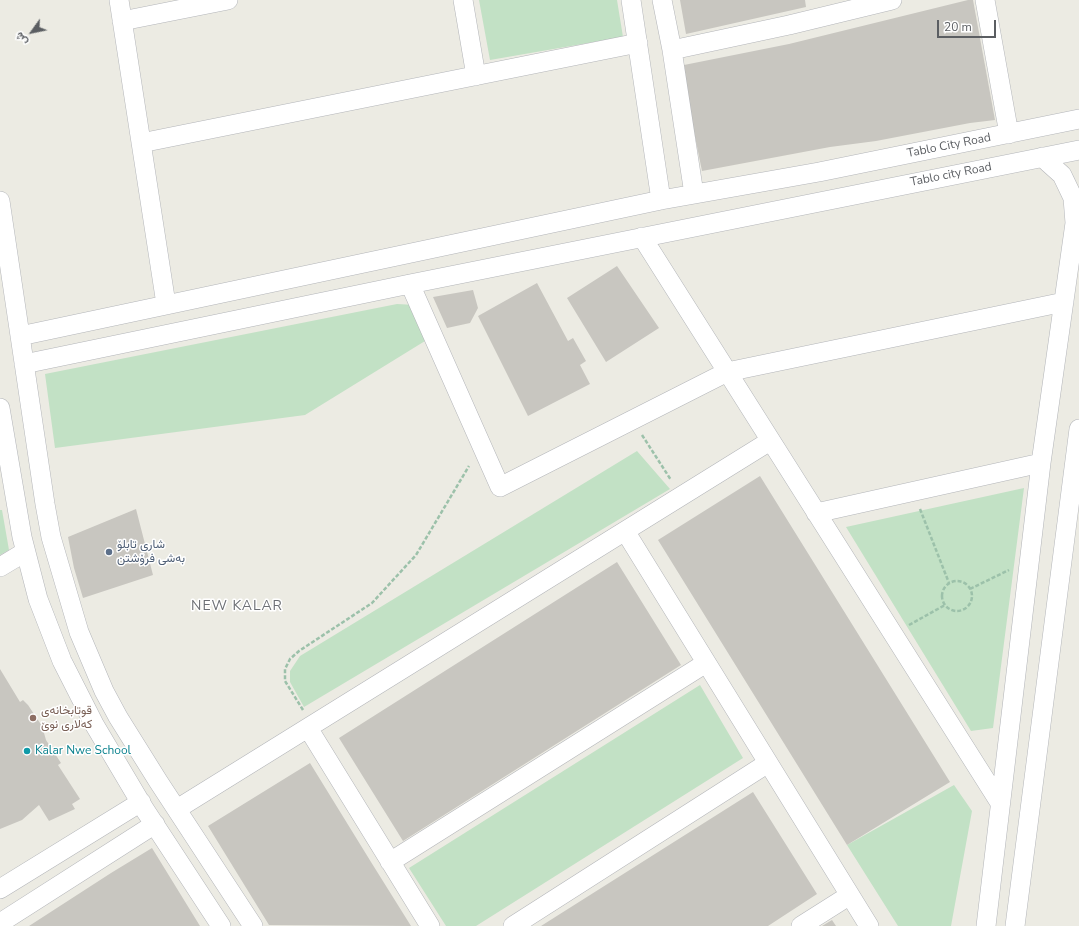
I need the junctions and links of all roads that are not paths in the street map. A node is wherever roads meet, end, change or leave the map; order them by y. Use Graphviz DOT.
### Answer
graph roads {
  1 [pos="119,0"];
  2 [pos="228,0"];
  3 [pos="463,0"];
  4 [pos="631,0"];
  5 [pos="662,0"];
  6 [pos="892,0"];
  7 [pos="985,0"];
  8 [pos="122,21"];
  9 [pos="638,43"];
  10 [pos="672,50"];
  11 [pos="476,76"];
  12 [pos="1079,118"];
  13 [pos="1009,134"];
  14 [pos="141,143"];
  15 [pos="1079,150"];
  16 [pos="1042,157"];
  17 [pos="819,172"];
  18 [pos="694,194"];
  19 [pos="661,200"];
  20 [pos="0,201"];
  21 [pos="823,201"];
  22 [pos="1077,220"];
  23 [pos="642,237"];
  24 [pos="436,248"];
  25 [pos="443,278"];
  26 [pos="410,284"];
  27 [pos="1064,302"];
  28 [pos="166,304"];
  29 [pos="20,336"];
  30 [pos="24,364"];
  31 [pos="726,372"];
  32 [pos="0,408"];
  33 [pos="1079,429"];
  34 [pos="770,441"];
  35 [pos="1041,463"];
  36 [pos="816,513"];
  37 [pos="625,531"];
  38 [pos="25,552"];
  39 [pos="0,567"];
  40 [pos="79,632"];
  41 [pos="53,639"];
  42 [pos="706,662"];
  43 [pos="310,727"];
  44 [pos="768,762"];
  45 [pos="141,802"];
  46 [pos="1000,803"];
  47 [pos="176,810"];
  48 [pos="155,824"];
  49 [pos="390,862"];
  50 [pos="0,889"];
  51 [pos="850,895"];
  52 [pos="0,923"];
  53 [pos="221,926"];
  54 [pos="253,926"];
  55 [pos="430,926"];
  56 [pos="513,926"];
  57 [pos="801,926"];
  58 [pos="868,926"];
  59 [pos="986,926"];
  60 [pos="1015,926"];
  1 -- 8 [label="street"];
  2 -- 8 [label="street"];
  3 -- 11 [label="street"];
  4 -- 9 [label="street"];
  5 -- 10 [label="street"];
  6 -- 10 [label="street"];
  7 -- 13 [label="street"];
  8 -- 14 [label="street"];
  9 -- 11 [label="street"];
  9 -- 19 [label="street"];
  10 -- 18 [label="street"];
  11 -- 14 [label="street"];
  12 -- 13 [label="street, Tablo City Road"];
  13 -- 17 [label="street, Tablo City Road"];
  14 -- 28 [label="street"];
  15 -- 16 [label="street, Tablo city Road"];
  16 -- 21 [label="street, Tablo city Road"];
  16 -- 22 [label="street"];
  17 -- 18 [label="street, Tablo City Road"];
  17 -- 21 [label="street"];
  18 -- 19 [label="street, Tablo City Road"];
  19 -- 24 [label="street, Tablo City Road"];
  20 -- 29 [label="street"];
  21 -- 23 [label="street, Tablo city Road"];
  22 -- 27 [label="street"];
  23 -- 25 [label="street, Tablo city Road"];
  23 -- 31 [label="street"];
  24 -- 25 [label="street"];
  24 -- 28 [label="street, Tablo City Road"];
  25 -- 26 [label="street, Tablo city Road"];
  26 -- 30 [label="street, Tablo city Road"];
  26 -- 31 [label="street"];
  27 -- 31 [label="street"];
  27 -- 35 [label="street"];
  28 -- 29 [label="street, Tablo City Road"];
  29 -- 30 [label="street"];
  30 -- 40 [label="street"];
  31 -- 34 [label="street"];
  32 -- 38 [label="street"];
  33 -- 60 [label="street"];
  34 -- 36 [label="street"];
  34 -- 37 [label="street"];
  35 -- 36 [label="street"];
  35 -- 46 [label="street"];
  36 -- 46 [label="street"];
  37 -- 42 [label="street"];
  37 -- 43 [label="street"];
  38 -- 39 [label="street"];
  38 -- 41 [label="street"];
  40 -- 41 [label="street"];
  40 -- 47 [label="street"];
  41 -- 45 [label="street"];
  42 -- 44 [label="street"];
  42 -- 49 [label="street"];
  43 -- 47 [label="street"];
  43 -- 49 [label="street"];
  44 -- 51 [label="street"];
  44 -- 56 [label="street"];
  45 -- 48 [label="street"];
  45 -- 50 [label="street"];
  46 -- 59 [label="street"];
  47 -- 54 [label="street"];
  48 -- 52 [label="street"];
  48 -- 53 [label="street"];
  49 -- 55 [label="street"];
  51 -- 57 [label="street"];
  51 -- 58 [label="street"];
}
